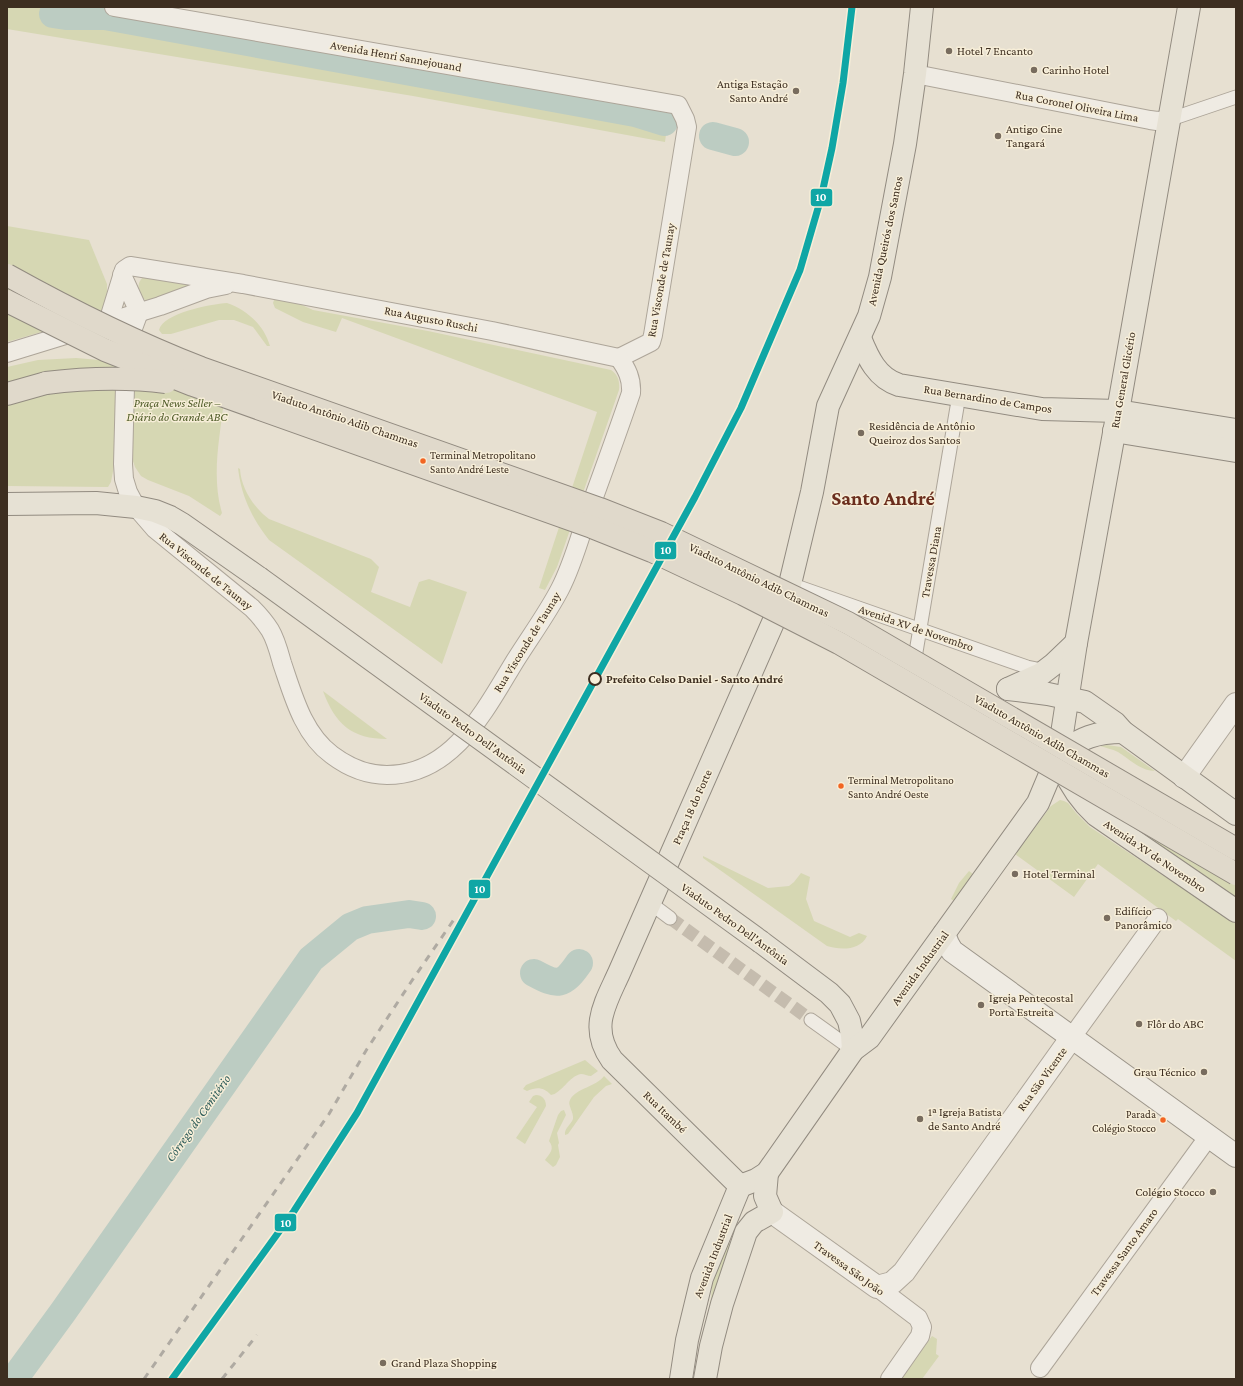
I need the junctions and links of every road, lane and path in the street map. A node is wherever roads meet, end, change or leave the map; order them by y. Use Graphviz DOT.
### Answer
graph roads {
  1 [pos="114,7"];
  2 [pos="922,7"];
  3 [pos="1189,7"];
  4 [pos="915,74"];
  5 [pos="1236,97"];
  6 [pos="678,105"];
  7 [pos="1168,120"];
  8 [pos="122,275"];
  9 [pos="7,276"];
  10 [pos="243,284"];
  11 [pos="7,301"];
  12 [pos="139,312"];
  13 [pos="108,322"];
  14 [pos="860,338"];
  15 [pos="27,347"];
  16 [pos="126,347"];
  17 [pos="7,353"];
  18 [pos="618,358"];
  19 [pos="193,385"];
  20 [pos="7,394"];
  21 [pos="960,395"];
  22 [pos="1116,421"];
  23 [pos="1236,430"];
  24 [pos="1236,451"];
  25 [pos="7,504"];
  26 [pos="136,507"];
  27 [pos="790,584"];
  28 [pos="920,630"];
  29 [pos="1076,643"];
  30 [pos="915,658"];
  31 [pos="1041,674"];
  32 [pos="1067,698"];
  33 [pos="1236,704"];
  34 [pos="1123,732"];
  35 [pos="1059,753"];
  36 [pos="1184,777"];
  37 [pos="1236,814"];
  38 [pos="1236,849"];
  39 [pos="1236,874"];
  40 [pos="650,903"];
  41 [pos="1236,911"];
  42 [pos="670,918"];
  43 [pos="1158,918"];
  44 [pos="944,934"];
  45 [pos="811,1020"];
  46 [pos="600,1032"];
  47 [pos="1072,1037"];
  48 [pos="853,1050"];
  49 [pos="1209,1136"];
  50 [pos="1236,1156"];
  51 [pos="767,1174"];
  52 [pos="740,1186"];
  53 [pos="772,1212"];
  54 [pos="746,1232"];
  55 [pos="877,1287"];
  56 [pos="1040,1368"];
  57 [pos="681,1379"];
  58 [pos="705,1379"];
  59 [pos="890,1379"];
  1 -- 6 [label="street, Avenida Henri Sannejouand"];
  2 -- 4 [label="main road, Avenida Queirós dos Santos"];
  3 -- 7 [label="main road, Rua General Glicério"];
  4 -- 7 [label="street, Rua Coronel Oliveira Lima"];
  4 -- 14 [label="main road, Avenida Queirós dos Santos"];
  5 -- 7 [label="street, Rua Coronel Oliveira Lima"];
  6 -- 18 [label="street, Rua Visconde de Taunay"];
  7 -- 22 [label="main road, Rua General Glicério"];
  8 -- 10 [label="street, Rua Augusto Ruschi"];
  8 -- 12 [label="street"];
  8 -- 13 [label="street"];
  9 -- 38 [label="highway, Viaduto Antônio Adib Chammas, bridge"];
  10 -- 12 [label="street, Rua Augusto Ruschi"];
  10 -- 18 [label="street, Rua Augusto Ruschi"];
  11 -- 19 [label="highway, Viaduto Antônio Adib Chammas, bridge"];
  12 -- 13 [label="street, Rua Augusto Ruschi"];
  12 -- 16 [label="street, Rua Visconde de Taunay"];
  13 -- 15 [label="street, Rua Augusto Ruschi"];
  14 -- 21 [label="main road, Rua Bernardino de Campos"];
  14 -- 27 [label="main road, Avenida Queirós dos Santos"];
  15 -- 16 [label="street"];
  15 -- 17 [label="street, Rua Augusto Ruschi"];
  16 -- 26 [label="street, Rua Visconde de Taunay"];
  18 -- 26 [label="street, Rua Visconde de Taunay"];
  19 -- 20 [label="highway, bridge"];
  19 -- 39 [label="highway, Viaduto Antônio Adib Chammas, bridge"];
  21 -- 22 [label="main road, Rua Bernardino de Campos"];
  21 -- 28 [label="street, Travessa Diana"];
  22 -- 23 [label="main road, Rua Bernardino de Campos"];
  22 -- 24 [label="main road, Rua Bernardino de Campos"];
  22 -- 29 [label="main road, Rua General Glicério"];
  25 -- 26 [label="main road, Viaduto Pedro Dell'Antônia"];
  26 -- 48 [label="main road, Viaduto Pedro Dell'Antônia, bridge"];
  27 -- 28 [label="street, Avenida XV de Novembro"];
  27 -- 40 [label="main road, Praça 18 do Forte"];
  28 -- 30 [label="street, Travessa Diana"];
  28 -- 31 [label="street, Avenida XV de Novembro"];
  29 -- 31 [label="main road"];
  29 -- 32 [label="main road, Rua General Glicério"];
  31 -- 32 [label="main road"];
  32 -- 34 [label="main road"];
  32 -- 35 [label="main road, Rua General Glicério"];
  33 -- 36 [label="street"];
  34 -- 35 [label="main road"];
  34 -- 36 [label="main road"];
  35 -- 41 [label="main road, Avenida XV de Novembro"];
  35 -- 44 [label="main road, Avenida Industrial"];
  36 -- 37 [label="main road"];
  40 -- 42 [label="street"];
  40 -- 46 [label="main road, Praça 18 do Forte"];
  43 -- 47 [label="street, Rua São Vicente"];
  44 -- 47 [label="street"];
  44 -- 48 [label="main road, Avenida Industrial"];
  45 -- 48 [label="street"];
  46 -- 52 [label="main road, Rua Itambé"];
  47 -- 49 [label="street"];
  47 -- 55 [label="street, Rua São Vicente"];
  48 -- 51 [label="main road, Avenida Industrial"];
  49 -- 50 [label="street"];
  49 -- 56 [label="street, Travessa Santo Amaro"];
  51 -- 52 [label="main road, Avenida Industrial"];
  51 -- 53 [label="main road, Avenida Industrial"];
  52 -- 54 [label="main road"];
  52 -- 57 [label="main road, Avenida Industrial"];
  53 -- 54 [label="main road, Avenida Industrial"];
  53 -- 55 [label="street, Travessa São João"];
  54 -- 58 [label="main road, Avenida Industrial"];
  55 -- 59 [label="street, Travessa São João"];
}
